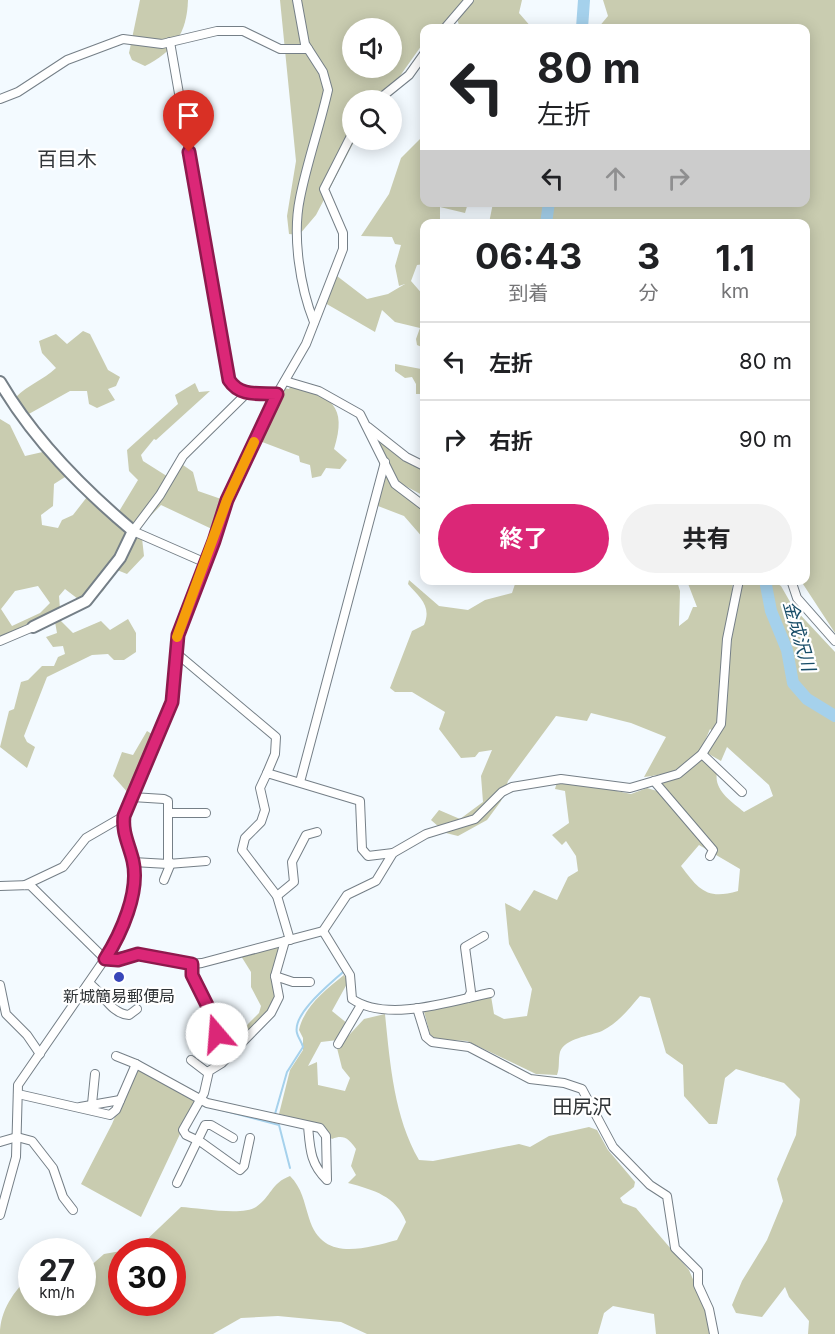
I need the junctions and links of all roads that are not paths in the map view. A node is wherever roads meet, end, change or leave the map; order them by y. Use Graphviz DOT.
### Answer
graph roads {
  1 [pos="297,0"];
  2 [pos="470,0"];
  3 [pos="449,24"];
  4 [pos="170,42"];
  5 [pos="308,49"];
  6 [pos="420,60"];
  7 [pos="390,90"];
  8 [pos="0,99"];
  9 [pos="344,150"];
  10 [pos="314,322"];
  11 [pos="285,381"];
  12 [pos="0,382"];
  13 [pos="247,393"];
  14 [pos="277,394"];
  15 [pos="364,424"];
  16 [pos="385,462"];
  17 [pos="420,464"];
  18 [pos="420,503"];
  19 [pos="133,531"];
  20 [pos="206,563"];
  21 [pos="738,585"];
  22 [pos="793,585"];
  23 [pos="33,627"];
  24 [pos="0,641"];
  25 [pos="835,641"];
  26 [pos="175,652"];
  27 [pos="702,754"];
  28 [pos="267,774"];
  29 [pos="654,781"];
  30 [pos="300,782"];
  31 [pos="742,792"];
  32 [pos="132,796"];
  33 [pos="169,813"];
  34 [pos="206,813"];
  35 [pos="124,816"];
  36 [pos="317,832"];
  37 [pos="393,853"];
  38 [pos="710,856"];
  39 [pos="206,861"];
  40 [pos="133,862"];
  41 [pos="170,864"];
  42 [pos="164,880"];
  43 [pos="25,885"];
  44 [pos="0,886"];
  45 [pos="277,896"];
  46 [pos="323,931"];
  47 [pos="484,936"];
  48 [pos="287,941"];
  49 [pos="105,959"];
  50 [pos="192,964"];
  51 [pos="275,976"];
  52 [pos="310,982"];
  53 [pos="89,983"];
  54 [pos="0,986"];
  55 [pos="490,993"];
  56 [pos="468,998"];
  57 [pos="361,1005"];
  58 [pos="417,1008"];
  59 [pos="137,1009"];
  60 [pos="3,1015"];
  61 [pos="338,1044"];
  62 [pos="205,1048"];
  63 [pos="40,1054"];
  64 [pos="116,1056"];
  65 [pos="191,1060"];
  66 [pos="136,1064"];
  67 [pos="208,1073"];
  68 [pos="95,1074"];
  69 [pos="18,1094"];
  70 [pos="200,1099"];
  71 [pos="120,1100"];
  72 [pos="92,1104"];
  73 [pos="77,1108"];
  74 [pos="308,1126"];
  75 [pos="17,1137"];
  76 [pos="233,1138"];
  77 [pos="250,1138"];
  78 [pos="197,1141"];
  79 [pos="0,1142"];
  80 [pos="177,1183"];
  81 [pos="73,1210"];
  82 [pos="0,1215"];
  83 [pos="714,1334"];
  1 -- 5 [label="street"];
  2 -- 3 [label="street"];
  4 -- 5 [label="street"];
  4 -- 8 [label="street"];
  4 -- 13 [label="street"];
  5 -- 10 [label="street"];
  6 -- 7 [label="street"];
  9 -- 10 [label="street"];
  10 -- 11 [label="street"];
  11 -- 14 [label="street"];
  11 -- 15 [label="street"];
  12 -- 19 [label="street"];
  13 -- 14 [label="street"];
  13 -- 19 [label="street"];
  14 -- 20 [label="street"];
  15 -- 16 [label="street"];
  15 -- 17 [label="street"];
  16 -- 18 [label="street"];
  16 -- 30 [label="street"];
  19 -- 20 [label="street"];
  19 -- 23 [label="street"];
  20 -- 26 [label="street"];
  21 -- 27 [label="street"];
  22 -- 25 [label="street"];
  23 -- 24 [label="street"];
  26 -- 28 [label="street"];
  26 -- 32 [label="street"];
  27 -- 29 [label="street"];
  27 -- 31 [label="street"];
  28 -- 30 [label="street"];
  28 -- 45 [label="street"];
  29 -- 37 [label="street"];
  29 -- 38 [label="street"];
  30 -- 37 [label="street"];
  32 -- 33 [label="street"];
  32 -- 35 [label="street"];
  33 -- 34 [label="street"];
  33 -- 41 [label="street"];
  35 -- 40 [label="street"];
  35 -- 43 [label="street"];
  36 -- 45 [label="street"];
  37 -- 46 [label="street"];
  39 -- 41 [label="street"];
  40 -- 41 [label="street"];
  40 -- 49 [label="street"];
  41 -- 42 [label="street"];
  43 -- 44 [label="street"];
  43 -- 49 [label="street"];
  45 -- 48 [label="street"];
  46 -- 48 [label="street"];
  46 -- 57 [label="street"];
  47 -- 56 [label="street"];
  48 -- 50 [label="street"];
  48 -- 51 [label="street"];
  49 -- 50 [label="street"];
  49 -- 53 [label="street"];
  50 -- 62 [label="street"];
  51 -- 52 [label="street"];
  51 -- 67 [label="street"];
  53 -- 59 [label="street"];
  53 -- 63 [label="street"];
  54 -- 60 [label="street"];
  55 -- 56 [label="street"];
  56 -- 58 [label="street"];
  57 -- 58 [label="street"];
  57 -- 61 [label="street"];
  58 -- 83 [label="street"];
  60 -- 63 [label="street"];
  63 -- 69 [label="street"];
  64 -- 66 [label="street"];
  65 -- 67 [label="street"];
  66 -- 70 [label="street"];
  66 -- 71 [label="street"];
  67 -- 70 [label="street"];
  68 -- 72 [label="street"];
  69 -- 73 [label="street"];
  69 -- 75 [label="street"];
  70 -- 74 [label="street"];
  70 -- 78 [label="street"];
  71 -- 72 [label="street"];
  71 -- 73 [label="street"];
  72 -- 73 [label="street"];
  74 -- 74 [label="street"];
  75 -- 79 [label="street"];
  75 -- 81 [label="street"];
  75 -- 82 [label="street"];
  76 -- 78 [label="street"];
  77 -- 78 [label="street"];
  78 -- 80 [label="street"];
}
